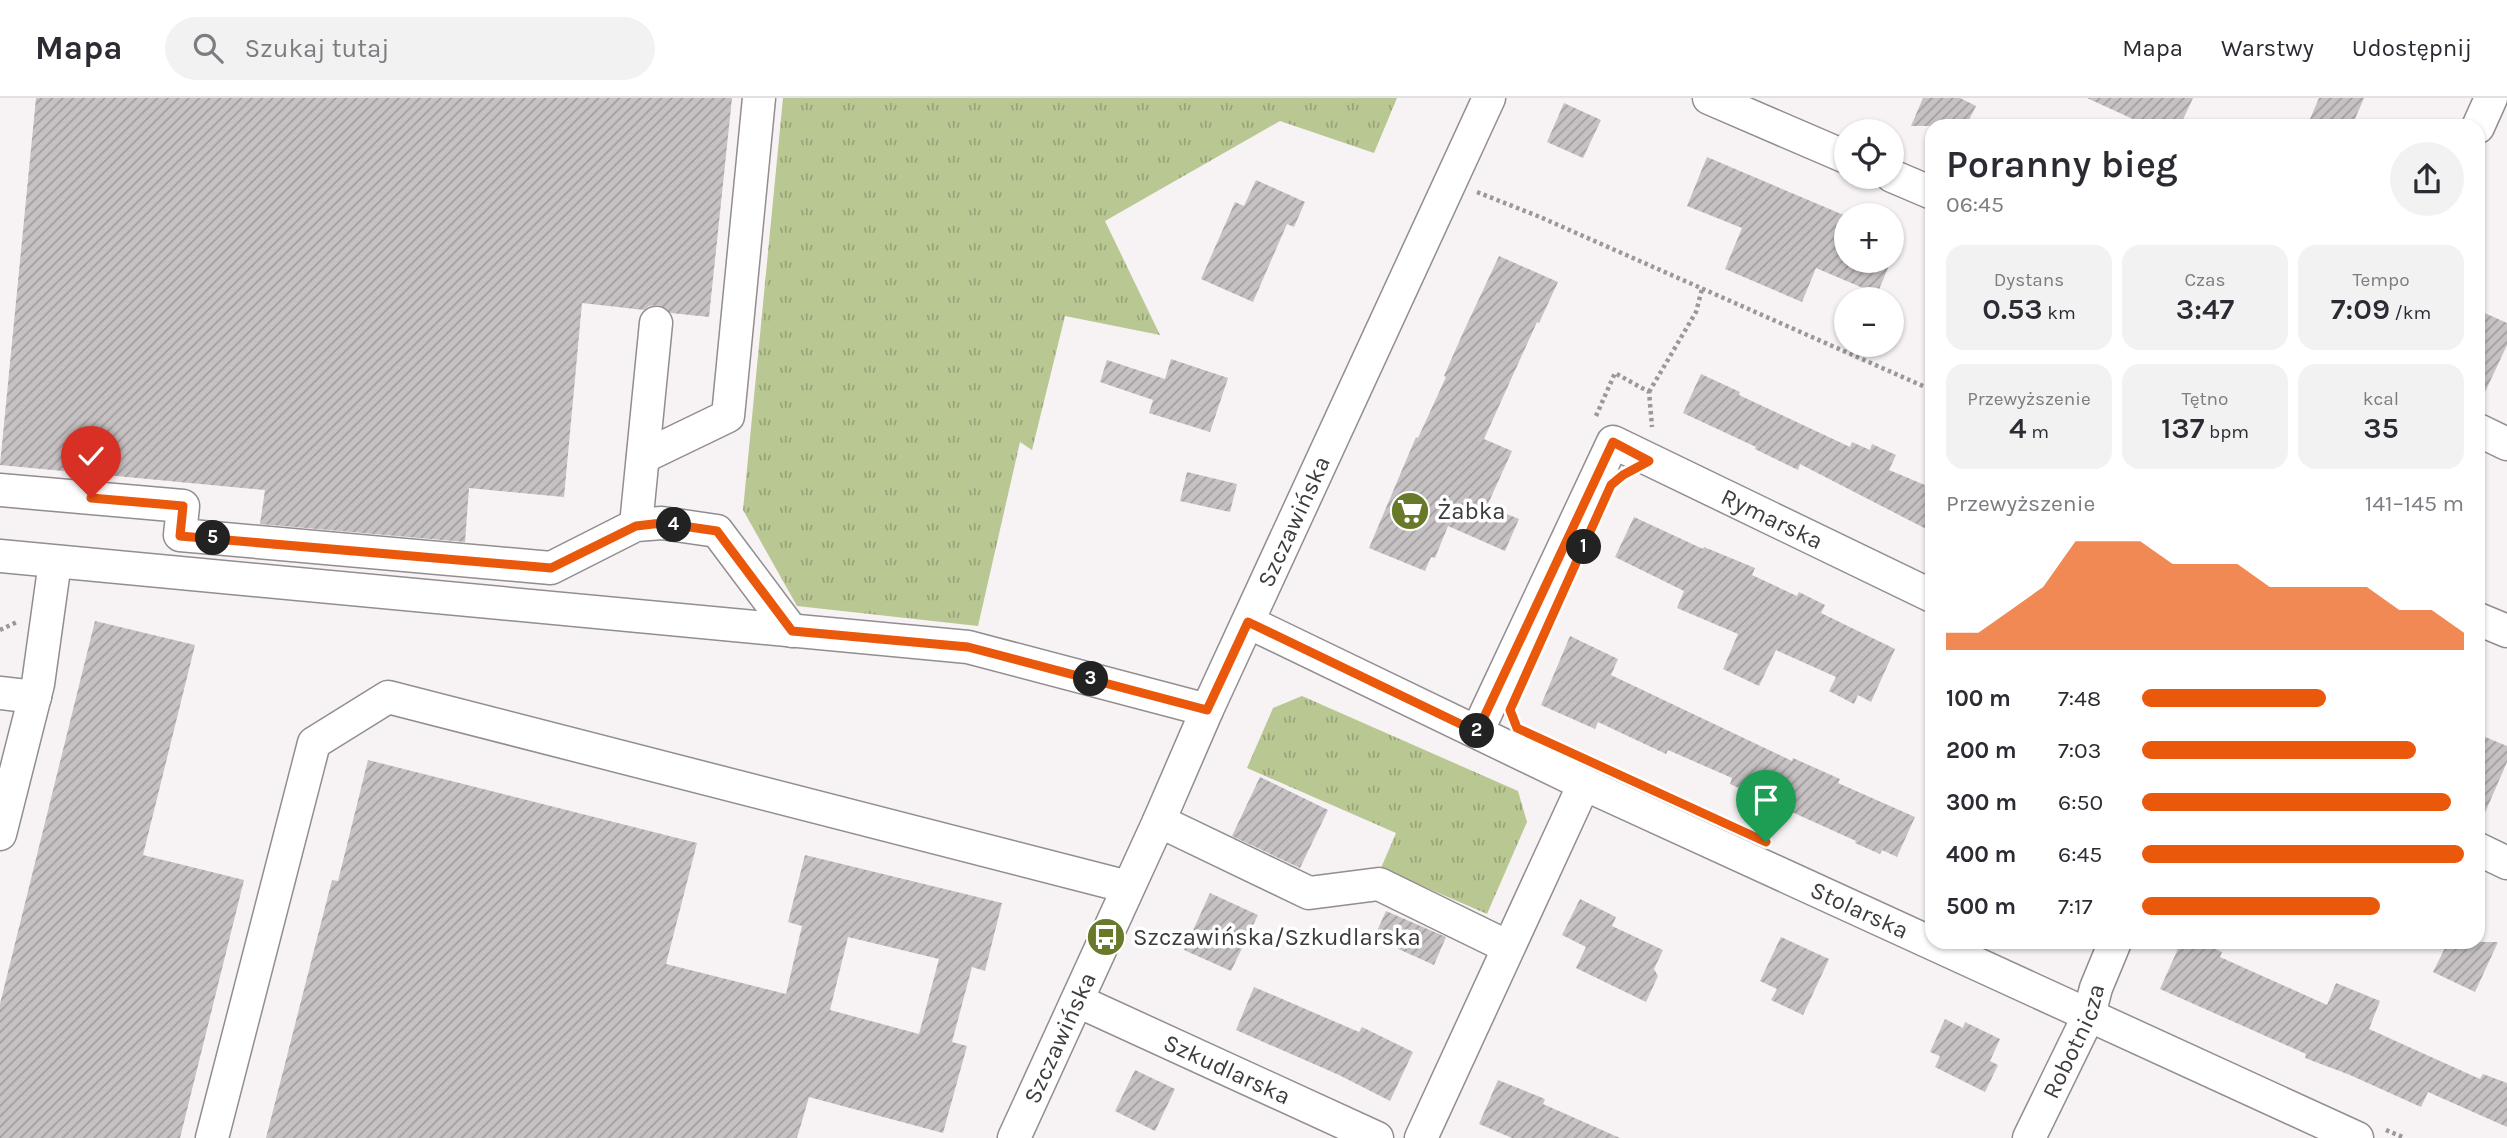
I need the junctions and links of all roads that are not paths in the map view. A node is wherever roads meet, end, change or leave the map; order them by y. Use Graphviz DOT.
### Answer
graph roads {
  1 [pos="760,98"];
  2 [pos="1489,98"];
  3 [pos="1709,98"];
  4 [pos="2491,98"];
  5 [pos="2482,119"];
  6 [pos="1834,152"];
  7 [pos="1904,181"];
  8 [pos="1925,190"];
  9 [pos="656,323"];
  10 [pos="2485,433"];
  11 [pos="2507,443"];
  12 [pos="643,457"];
  13 [pos="0,490"];
  14 [pos="636,526"];
  15 [pos="0,556"];
  16 [pos="55,562"];
  17 [pos="1925,593"];
  18 [pos="1248,622"];
  19 [pos="2485,622"];
  20 [pos="792,631"];
  21 [pos="2507,631"];
  22 [pos="0,693"];
  23 [pos="35,697"];
  24 [pos="1207,710"];
  25 [pos="1477,732"];
  26 [pos="8,769"];
  27 [pos="1584,784"];
  28 [pos="1159,821"];
  29 [pos="0,834"];
  30 [pos="2485,852"];
  31 [pos="2507,863"];
  32 [pos="1128,887"];
  33 [pos="1925,940"];
  34 [pos="1508,947"];
  35 [pos="1945,949"];
  36 [pos="2112,949"];
  37 [pos="1078,1001"];
  38 [pos="2090,1015"];
  39 [pos="212,1138"];
  40 [pos="1014,1138"];
  41 [pos="1377,1138"];
  42 [pos="1422,1138"];
  43 [pos="2029,1138"];
  44 [pos="2357,1138"];
  1 -- 12 [label="street"];
  2 -- 18 [label="street, Szczawińska"];
  3 -- 6 [label="street"];
  4 -- 5 [label="street"];
  7 -- 8 [label="street"];
  9 -- 12 [label="street"];
  10 -- 11 [label="street"];
  12 -- 14 [label="street"];
  13 -- 14 [label="street"];
  14 -- 20 [label="street"];
  15 -- 16 [label="street"];
  16 -- 20 [label="street"];
  16 -- 23 [label="street"];
  17 -- 25 [label="street, Rymarska"];
  18 -- 24 [label="street, Szczawińska"];
  18 -- 25 [label="street, Stolarska"];
  19 -- 21 [label="street"];
  20 -- 24 [label="street"];
  22 -- 23 [label="street"];
  23 -- 26 [label="street"];
  24 -- 28 [label="street, Szczawińska"];
  25 -- 27 [label="street, Stolarska"];
  26 -- 29 [label="street"];
  27 -- 33 [label="street, Stolarska"];
  27 -- 34 [label="street"];
  28 -- 32 [label="street, Szczawińska"];
  28 -- 34 [label="street"];
  30 -- 31 [label="street"];
  32 -- 37 [label="street, Szczawińska"];
  32 -- 39 [label="street"];
  34 -- 42 [label="street"];
  35 -- 38 [label="street, Stolarska"];
  36 -- 38 [label="street, Robotnicza"];
  37 -- 40 [label="street, Szczawińska"];
  37 -- 41 [label="street, Szkudlarska"];
  38 -- 43 [label="street, Robotnicza"];
  38 -- 44 [label="street, Stolarska"];
}
